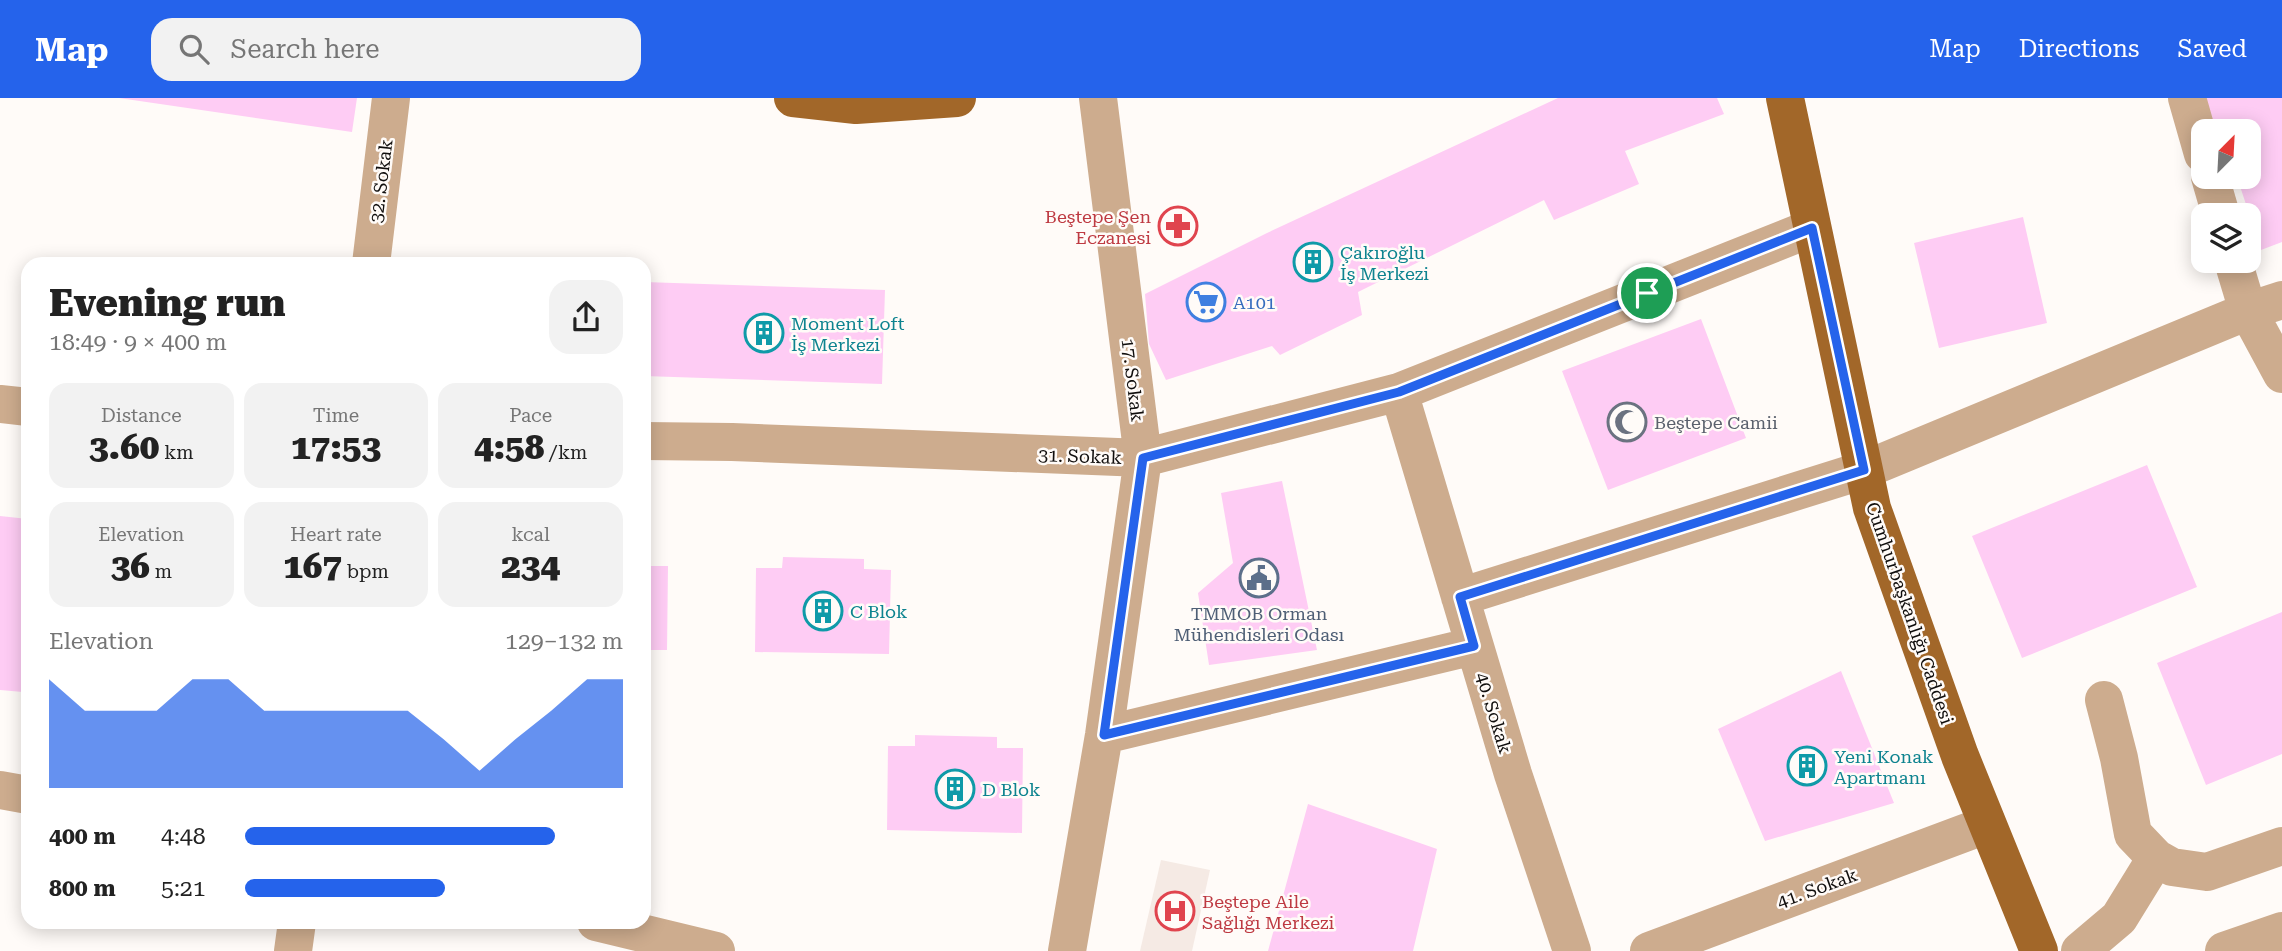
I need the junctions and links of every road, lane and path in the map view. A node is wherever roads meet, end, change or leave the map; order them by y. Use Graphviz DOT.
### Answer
graph roads {
  1 [pos="391,98"];
  2 [pos="793,98"];
  3 [pos="957,98"];
  4 [pos="1098,98"];
  5 [pos="1785,98"];
  6 [pos="2188,98"];
  7 [pos="2194,119"];
  8 [pos="1812,228"];
  9 [pos="372,257"];
  10 [pos="2242,273"];
  11 [pos="2265,306"];
  12 [pos="2282,374"];
  13 [pos="1399,392"];
  14 [pos="0,404"];
  15 [pos="21,406"];
  16 [pos="651,441"];
  17 [pos="1143,458"];
  18 [pos="1864,470"];
  19 [pos="1460,597"];
  20 [pos="1474,646"];
  21 [pos="2104,701"];
  22 [pos="1104,735"];
  23 [pos="0,790"];
  24 [pos="21,794"];
  25 [pos="1986,825"];
  26 [pos="2282,846"];
  27 [pos="2157,858"];
  28 [pos="296,929"];
  29 [pos="625,929"];
  30 [pos="2282,931"];
  31 [pos="293,951"];
  32 [pos="716,951"];
  33 [pos="1067,951"];
  34 [pos="1572,951"];
  35 [pos="1648,951"];
  36 [pos="2039,951"];
  37 [pos="2080,951"];
  38 [pos="2224,951"];
  1 -- 9 [label="street, 32. Sokak"];
  2 -- 3 [label="main road"];
  4 -- 17 [label="street, 17. Sokak"];
  5 -- 8 [label="main road, Cumhurbaşkanlığı Caddesi"];
  6 -- 7 [label="street"];
  8 -- 13 [label="street, 31. Sokak"];
  8 -- 18 [label="main road, Cumhurbaşkanlığı Caddesi"];
  10 -- 11 [label="street"];
  11 -- 12 [label="street"];
  11 -- 18 [label="street"];
  13 -- 17 [label="street, 31. Sokak"];
  13 -- 19 [label="street, 40. Sokak"];
  14 -- 15 [label="street"];
  16 -- 17 [label="street, 31. Sokak"];
  17 -- 22 [label="street, 17. Sokak"];
  18 -- 19 [label="street"];
  18 -- 25 [label="main road, Cumhurbaşkanlığı Caddesi"];
  19 -- 20 [label="street, 40. Sokak"];
  20 -- 22 [label="street"];
  20 -- 34 [label="street, 40. Sokak"];
  21 -- 27 [label="street"];
  22 -- 33 [label="street, 17. Sokak"];
  23 -- 24 [label="street"];
  25 -- 35 [label="street, 41. Sokak"];
  25 -- 36 [label="main road, Cumhurbaşkanlığı Caddesi"];
  26 -- 27 [label="street"];
  27 -- 37 [label="street"];
  28 -- 31 [label="street"];
  29 -- 32 [label="street"];
  30 -- 38 [label="street"];
}
